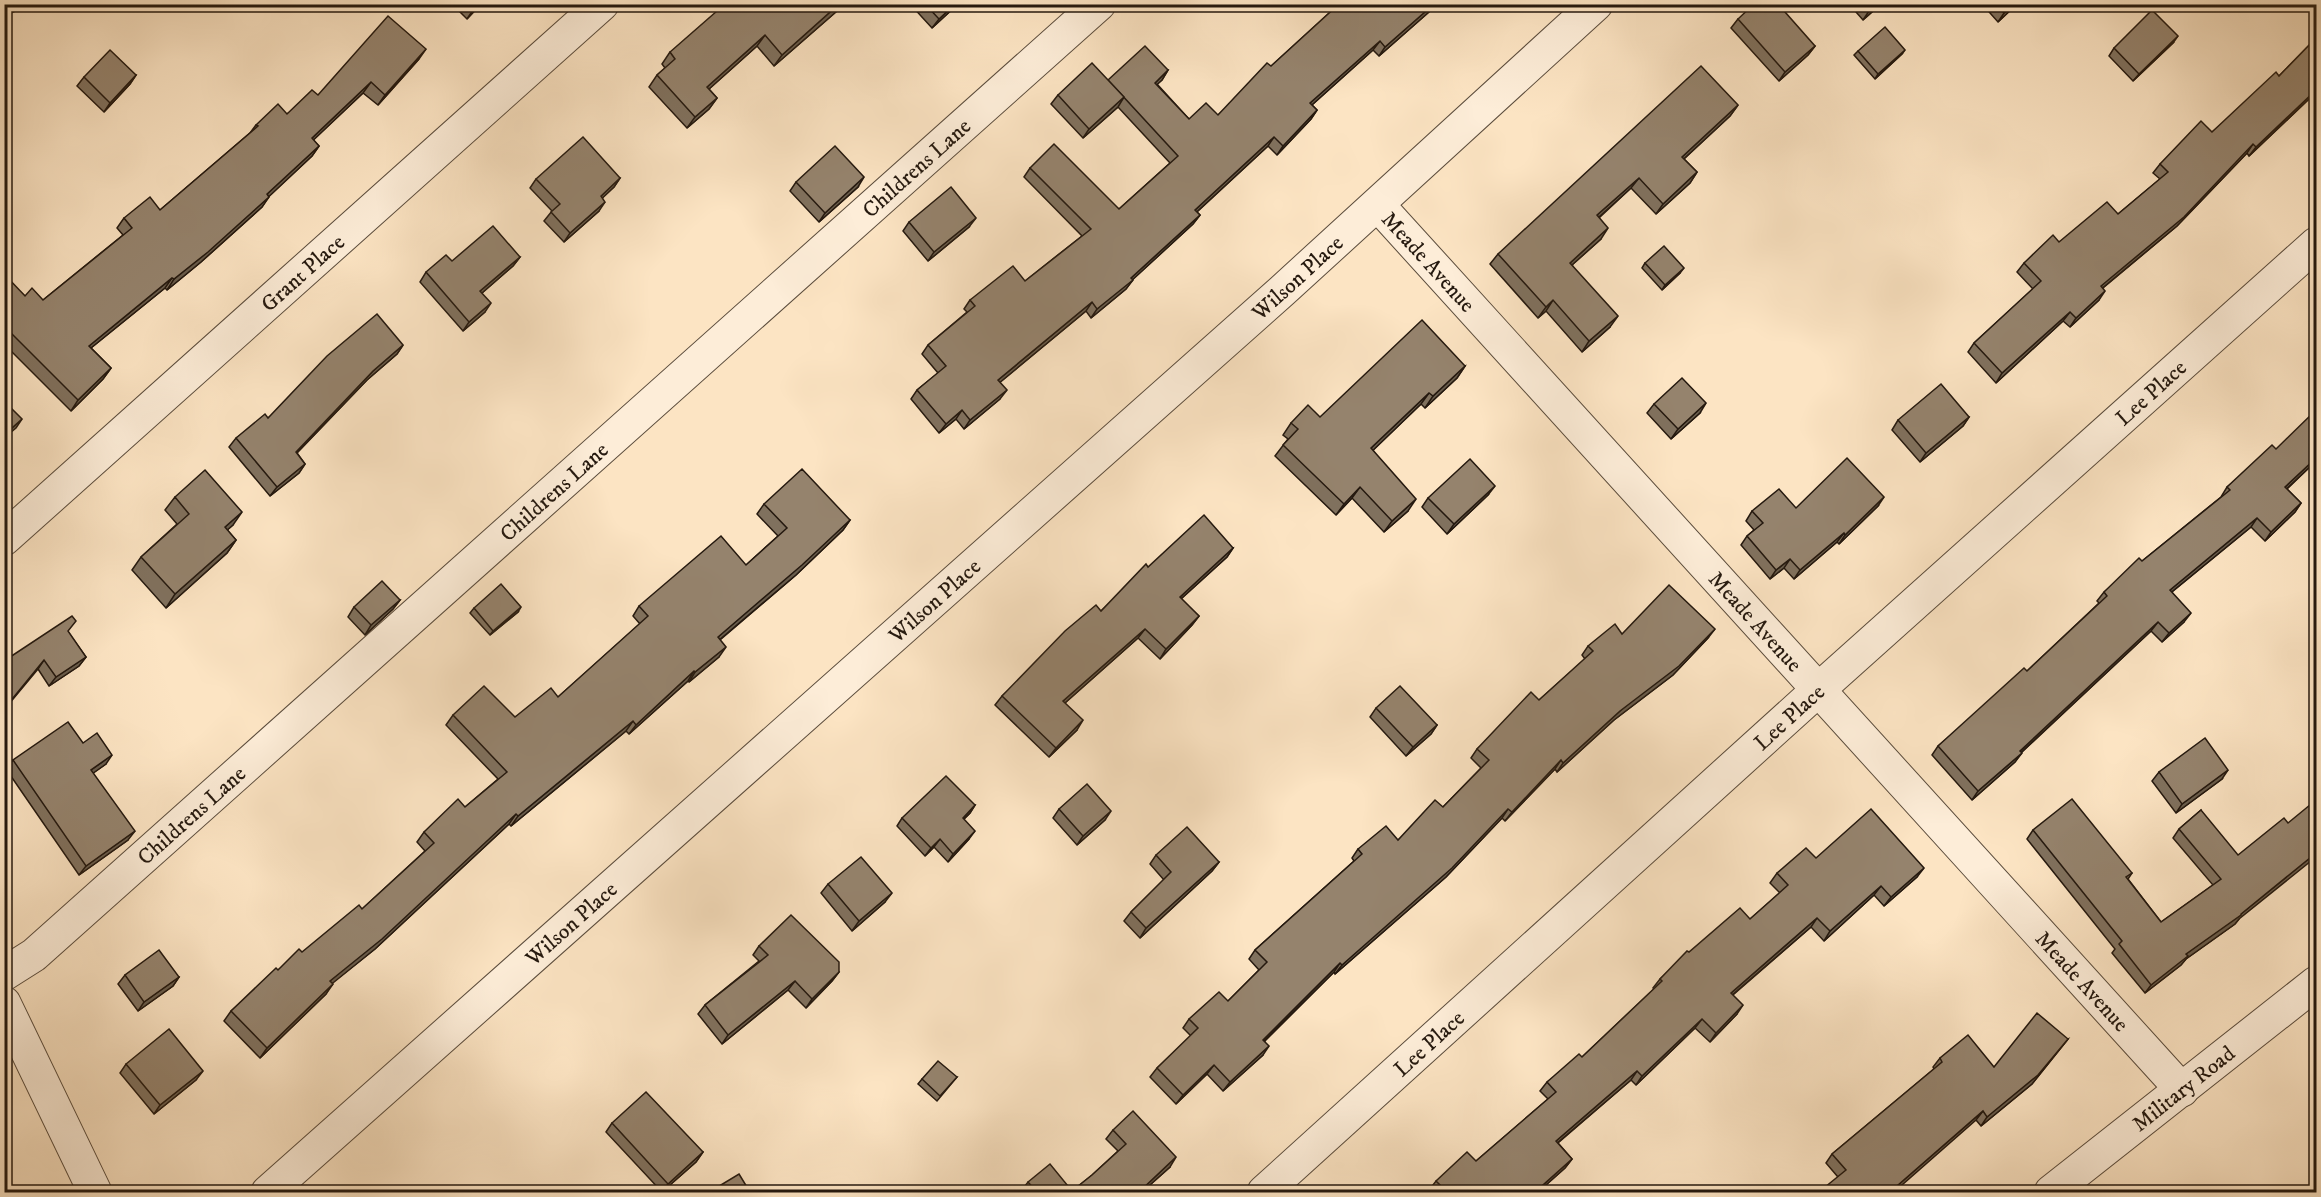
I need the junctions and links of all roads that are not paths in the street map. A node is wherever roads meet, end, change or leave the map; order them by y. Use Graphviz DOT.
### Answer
graph roads {
  1 [pos="602,4"];
  2 [pos="1099,4"];
  3 [pos="1596,4"];
  4 [pos="1378,205"];
  5 [pos="2316,244"];
  6 [pos="4,539"];
  7 [pos="1818,690"];
  8 [pos="4,974"];
  9 [pos="2316,983"];
  10 [pos="4,1003"];
  11 [pos="2182,1090"];
  12 [pos="95,1192"];
  13 [pos="268,1192"];
  14 [pos="1264,1192"];
  15 [pos="2051,1192"];
  1 -- 6 [label="street, Grant Place"];
  2 -- 8 [label="street, Childrens Lane"];
  3 -- 4 [label="street, Wilson Place"];
  4 -- 7 [label="street, Meade Avenue"];
  4 -- 13 [label="street, Wilson Place"];
  5 -- 7 [label="street, Lee Place"];
  7 -- 11 [label="street, Meade Avenue"];
  7 -- 14 [label="street, Lee Place"];
  9 -- 11 [label="street, Military Road"];
  10 -- 12 [label="street"];
  11 -- 15 [label="street, Military Road"];
}
